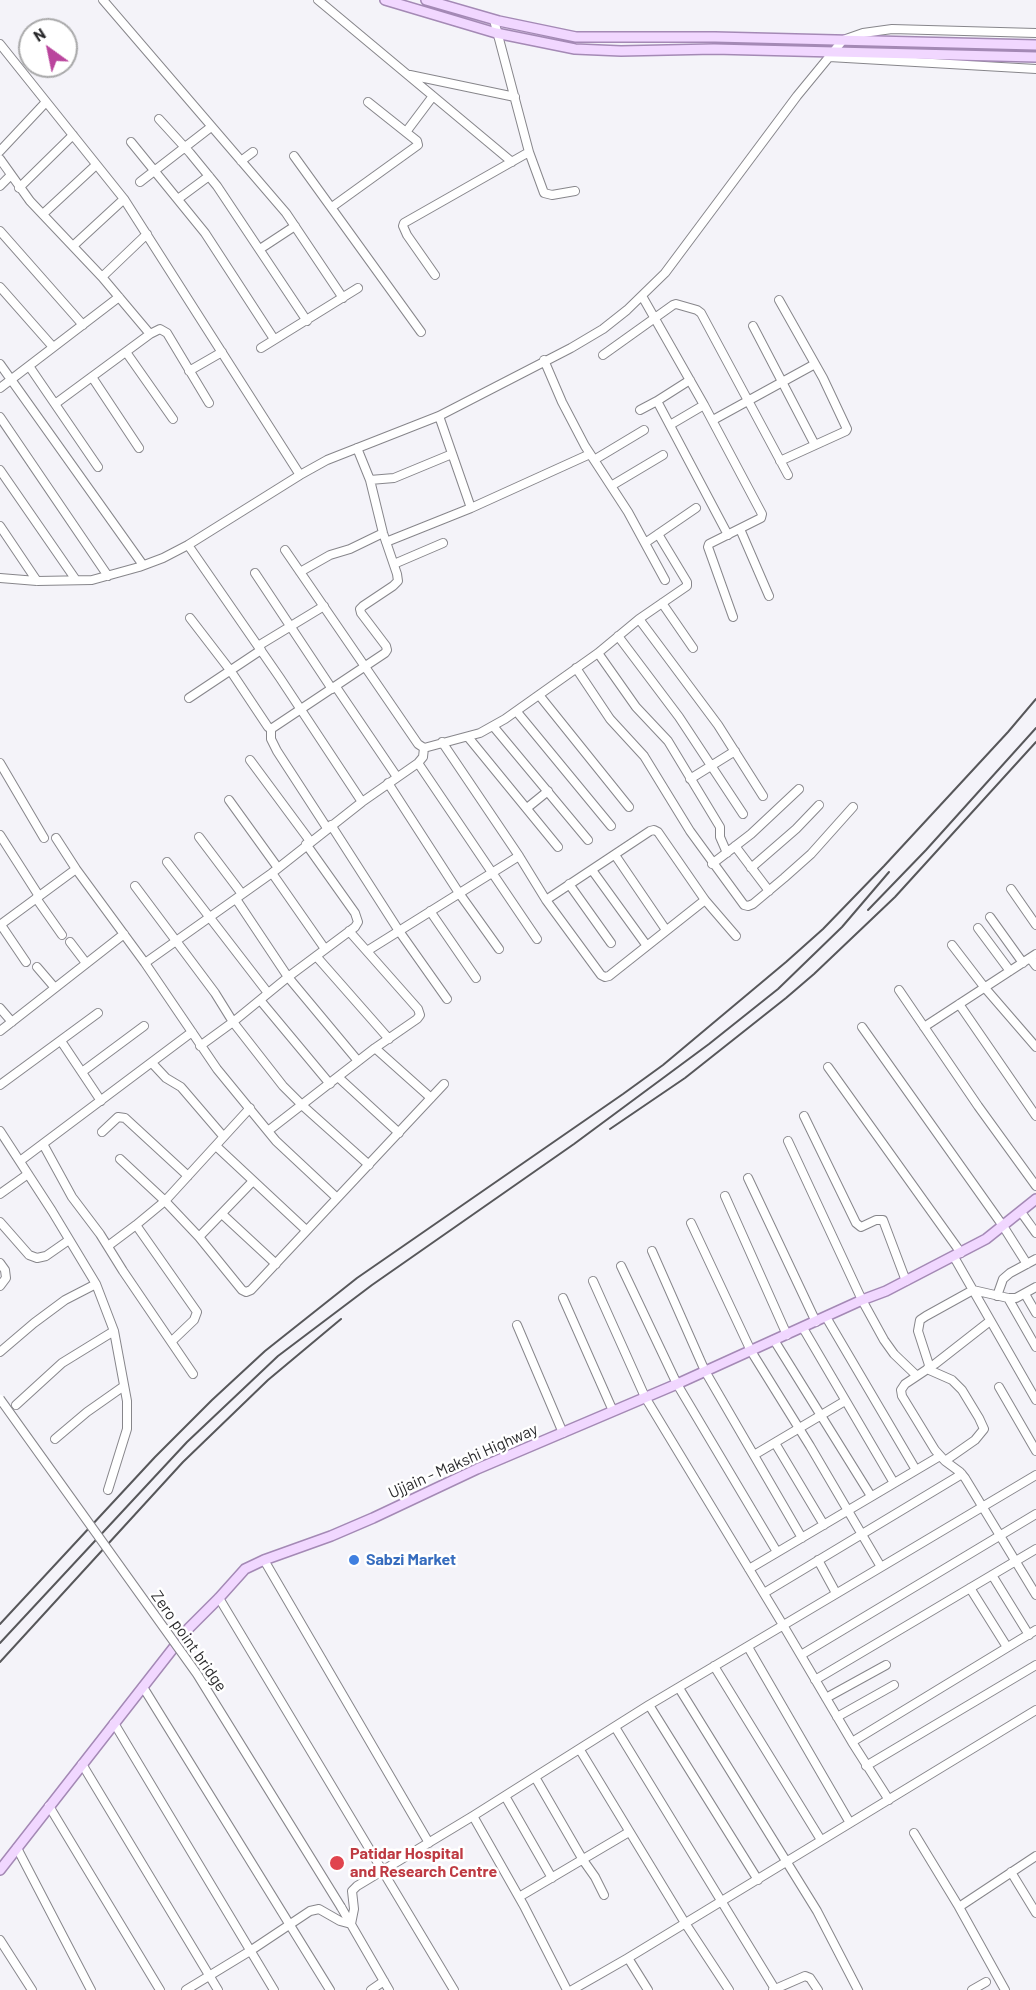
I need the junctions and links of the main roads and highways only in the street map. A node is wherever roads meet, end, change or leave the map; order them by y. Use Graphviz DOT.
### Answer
graph roads {
  1 [pos="385,0"];
  2 [pos="426,0"];
  3 [pos="1036,45"];
  4 [pos="1036,57"];
  5 [pos="1036,1199"];
  6 [pos="0,1870"];
  1 -- 4 [label="main road"];
  2 -- 3 [label="main road"];
  5 -- 6 [label="main road, Ujjain - Makshi Highway"];
}
